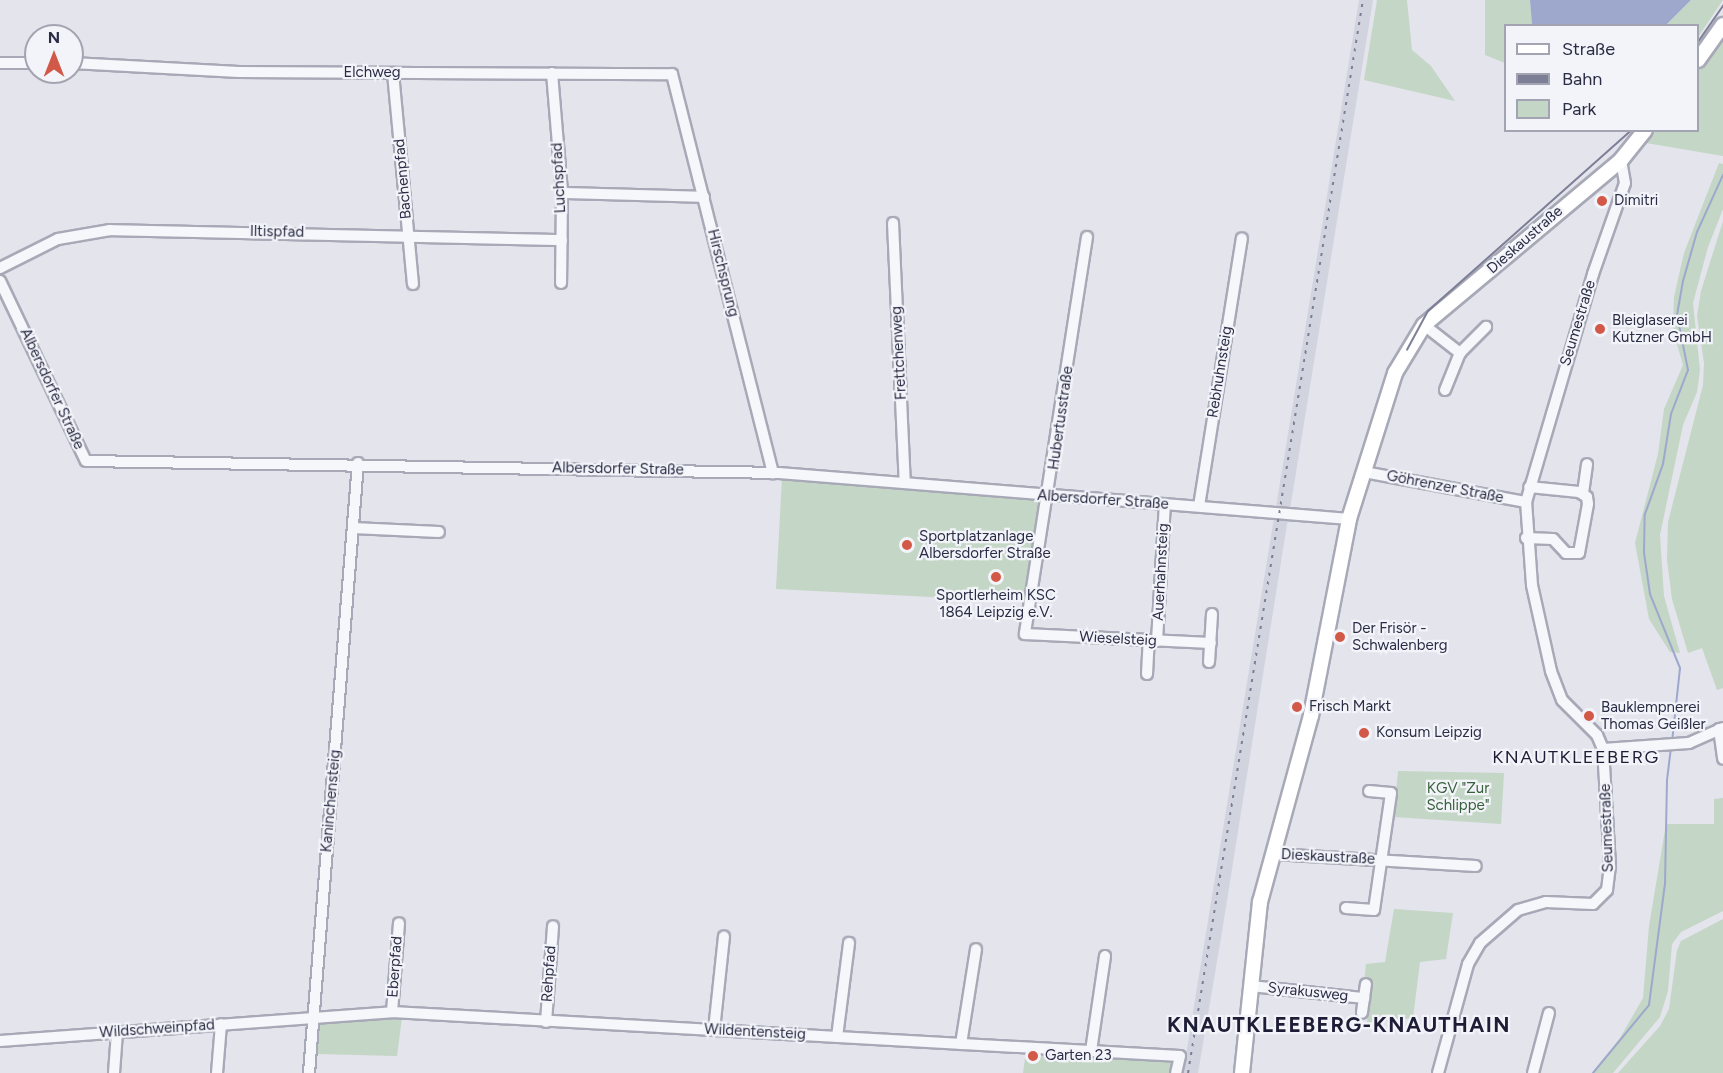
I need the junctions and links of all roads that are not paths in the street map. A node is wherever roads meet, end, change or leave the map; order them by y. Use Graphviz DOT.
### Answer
graph roads {
  1 [pos="1723,25"];
  2 [pos="1699,59"];
  3 [pos="0,63"];
  4 [pos="24,63"];
  5 [pos="84,64"];
  6 [pos="393,73"];
  7 [pos="552,73"];
  8 [pos="672,74"];
  9 [pos="1643,132"];
  10 [pos="1621,160"];
  11 [pos="562,193"];
  12 [pos="704,197"];
  13 [pos="892,223"];
  14 [pos="408,234"];
  15 [pos="1087,237"];
  16 [pos="1242,238"];
  17 [pos="562,240"];
  18 [pos="0,268"];
  19 [pos="0,280"];
  20 [pos="561,283"];
  21 [pos="413,284"];
  22 [pos="1424,325"];
  23 [pos="1486,327"];
  24 [pos="1460,353"];
  25 [pos="1445,390"];
  26 [pos="358,463"];
  27 [pos="1587,464"];
  28 [pos="1365,472"];
  29 [pos="773,473"];
  30 [pos="905,483"];
  31 [pos="1529,487"];
  32 [pos="1583,493"];
  33 [pos="1049,496"];
  34 [pos="1526,502"];
  35 [pos="1165,504"];
  36 [pos="1199,506"];
  37 [pos="1348,519"];
  38 [pos="353,528"];
  39 [pos="439,532"];
  40 [pos="1526,538"];
  41 [pos="1212,614"];
  42 [pos="1025,634"];
  43 [pos="1153,640"];
  44 [pos="1211,643"];
  45 [pos="1209,662"];
  46 [pos="1147,674"];
  47 [pos="1721,728"];
  48 [pos="1603,749"];
  49 [pos="1723,759"];
  50 [pos="1370,791"];
  51 [pos="1272,854"];
  52 [pos="1383,861"];
  53 [pos="1476,866"];
  54 [pos="1346,908"];
  55 [pos="399,923"];
  56 [pos="553,926"];
  57 [pos="724,937"];
  58 [pos="849,943"];
  59 [pos="976,949"];
  60 [pos="1105,956"];
  61 [pos="1366,984"];
  62 [pos="1251,986"];
  63 [pos="1364,998"];
  64 [pos="392,1012"];
  65 [pos="1362,1013"];
  66 [pos="1549,1013"];
  67 [pos="313,1016"];
  68 [pos="546,1022"];
  69 [pos="220,1024"];
  70 [pos="714,1030"];
  71 [pos="117,1032"];
  72 [pos="837,1037"];
  73 [pos="0,1041"];
  74 [pos="961,1044"];
  75 [pos="1091,1051"];
  76 [pos="114,1073"];
  77 [pos="217,1073"];
  78 [pos="309,1073"];
  79 [pos="1176,1073"];
  80 [pos="1242,1073"];
  81 [pos="1438,1073"];
  82 [pos="1533,1073"];
  1 -- 2 [label="main road"];
  3 -- 4 [label="street"];
  5 -- 6 [label="street, Elchweg"];
  6 -- 7 [label="street, Elchweg"];
  6 -- 14 [label="street, Bachenpfad"];
  7 -- 8 [label="street, Elchweg"];
  7 -- 11 [label="street, Luchspfad"];
  8 -- 12 [label="street, Hirschsprung"];
  9 -- 10 [label="main road, Dieskaustraße"];
  10 -- 22 [label="main road, Dieskaustraße"];
  10 -- 31 [label="street, Seumestraße"];
  11 -- 12 [label="street"];
  11 -- 17 [label="street, Luchspfad"];
  12 -- 29 [label="street, Hirschsprung"];
  13 -- 30 [label="street, Frettchenweg"];
  14 -- 17 [label="street, Iltispfad"];
  14 -- 18 [label="street, Iltispfad"];
  14 -- 21 [label="street, Bachenpfad"];
  15 -- 33 [label="street, Hubertusstraße"];
  16 -- 36 [label="street, Rebhuhnsteig"];
  17 -- 20 [label="street, Luchspfad"];
  19 -- 26 [label="street, Albersdorfer Straße"];
  22 -- 24 [label="street"];
  22 -- 28 [label="main road, Dieskaustraße"];
  23 -- 24 [label="street"];
  24 -- 25 [label="street"];
  26 -- 29 [label="street, Albersdorfer Straße"];
  26 -- 38 [label="street, Kaninchensteig"];
  27 -- 32 [label="street"];
  28 -- 34 [label="street, Göhrenzer Straße"];
  28 -- 37 [label="main road, Dieskaustraße"];
  29 -- 30 [label="street, Albersdorfer Straße"];
  30 -- 33 [label="street, Albersdorfer Straße"];
  31 -- 32 [label="street"];
  31 -- 34 [label="street, Seumestraße"];
  32 -- 40 [label="street"];
  33 -- 35 [label="street, Albersdorfer Straße"];
  33 -- 42 [label="street, Hubertusstraße"];
  34 -- 40 [label="street, Seumestraße"];
  35 -- 36 [label="street, Albersdorfer Straße"];
  35 -- 43 [label="street, Auerhahnsteig"];
  36 -- 37 [label="street, Albersdorfer Straße"];
  37 -- 51 [label="main road, Dieskaustraße"];
  38 -- 39 [label="street"];
  38 -- 67 [label="street, Kaninchensteig"];
  40 -- 48 [label="street, Seumestraße"];
  41 -- 44 [label="street"];
  42 -- 43 [label="street, Wieselsteig"];
  43 -- 44 [label="street, Wieselsteig"];
  43 -- 46 [label="street, Auerhahnsteig"];
  44 -- 45 [label="street"];
  47 -- 48 [label="street"];
  47 -- 49 [label="street"];
  48 -- 81 [label="street, Seumestraße"];
  50 -- 52 [label="street, Dieskaustraße"];
  51 -- 52 [label="street, Dieskaustraße"];
  51 -- 62 [label="main road, Dieskaustraße"];
  52 -- 53 [label="street, Dieskaustraße"];
  52 -- 54 [label="street, Dieskaustraße"];
  55 -- 64 [label="street, Eberpfad"];
  56 -- 68 [label="street, Rehpfad"];
  57 -- 70 [label="street"];
  58 -- 72 [label="street"];
  59 -- 74 [label="street"];
  60 -- 75 [label="street"];
  61 -- 63 [label="street, Syrakusweg"];
  62 -- 63 [label="street, Syrakusweg"];
  62 -- 80 [label="main road, Dieskaustraße"];
  63 -- 65 [label="street, Syrakusweg"];
  64 -- 67 [label="street, Wildentensteig"];
  64 -- 68 [label="street, Wildentensteig"];
  66 -- 82 [label="street"];
  67 -- 69 [label="street, Wildschweinpfad"];
  67 -- 78 [label="street, Kaninchensteig"];
  68 -- 70 [label="street, Wildentensteig"];
  69 -- 71 [label="street, Wildschweinpfad"];
  69 -- 77 [label="street"];
  70 -- 72 [label="street, Wildentensteig"];
  71 -- 73 [label="street, Wildschweinpfad"];
  71 -- 76 [label="street"];
  72 -- 74 [label="street, Wildentensteig"];
  74 -- 75 [label="street, Wildentensteig"];
  75 -- 79 [label="street, Wildentensteig"];
}
